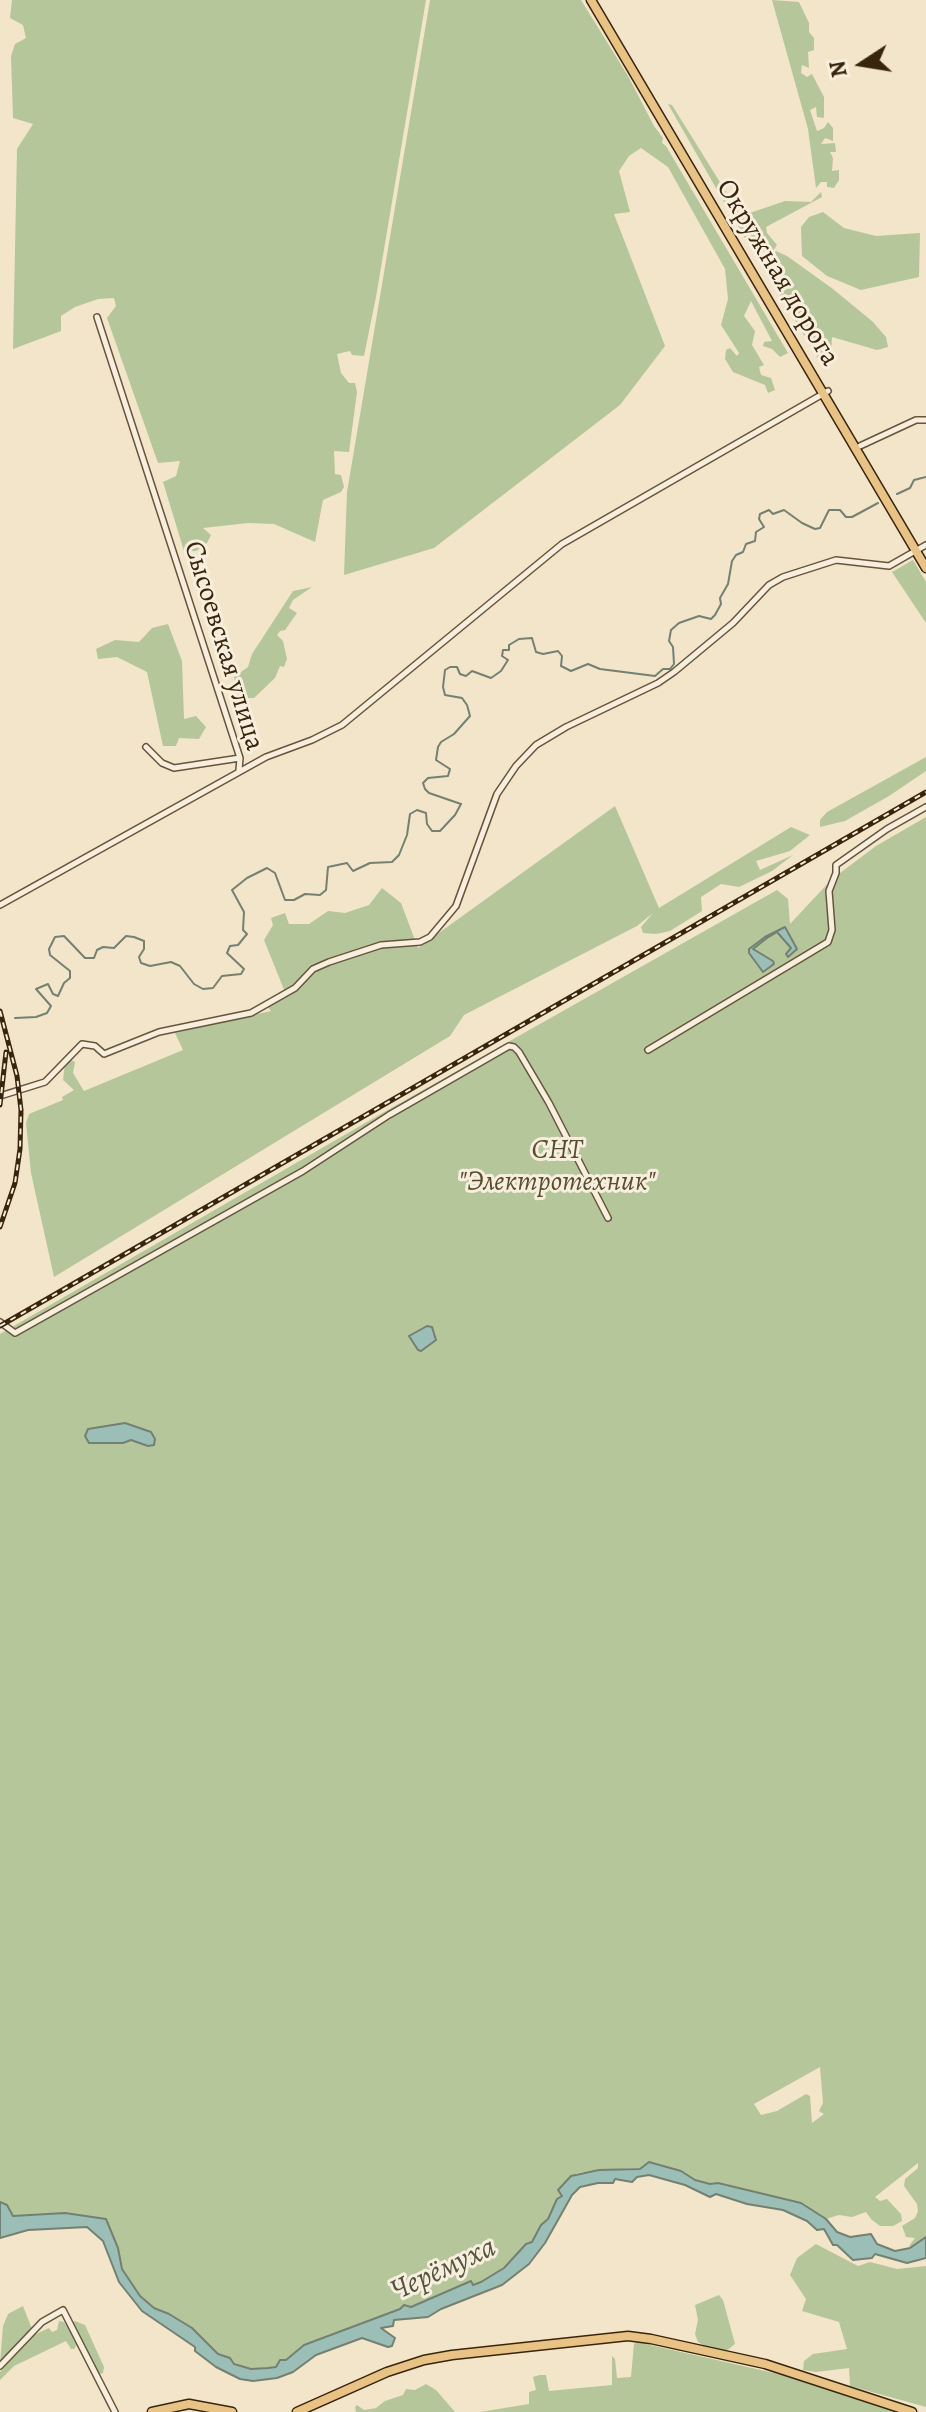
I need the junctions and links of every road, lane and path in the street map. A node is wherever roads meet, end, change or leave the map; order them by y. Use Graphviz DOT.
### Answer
graph roads {
  1 [pos="591,0"];
  2 [pos="597,0"];
  3 [pos="97,317"];
  4 [pos="825,392"];
  5 [pos="926,420"];
  6 [pos="860,446"];
  7 [pos="922,551"];
  8 [pos="926,568"];
  9 [pos="146,747"];
  10 [pos="240,759"];
  11 [pos="253,764"];
  12 [pos="236,774"];
  13 [pos="926,807"];
  14 [pos="0,905"];
  15 [pos="648,1050"];
  16 [pos="0,1096"];
  17 [pos="608,1218"];
  18 [pos="0,1322"];
  19 [pos="0,2366"];
  20 [pos="115,2412"];
  21 [pos="152,2412"];
  22 [pos="232,2412"];
  23 [pos="297,2412"];
  24 [pos="912,2412"];
  1 -- 4 [label="main road, Окружная дорога"];
  2 -- 4 [label="main road, Окружная дорога"];
  3 -- 10 [label="street, Сысоевская улица"];
  4 -- 6 [label="main road, Окружная дорога"];
  4 -- 7 [label="main road, Окружная дорога"];
  4 -- 11 [label="street"];
  5 -- 6 [label="street"];
  6 -- 7 [label="main road, Окружная дорога"];
  7 -- 8 [label="main road, Окружная дорога"];
  7 -- 16 [label="street"];
  9 -- 10 [label="street"];
  10 -- 11 [label="street"];
  10 -- 12 [label="street, Сысоевская улица"];
  11 -- 12 [label="street"];
  12 -- 14 [label="street, Сысоевская улица"];
  13 -- 15 [label="street"];
  17 -- 18 [label="street"];
  19 -- 20 [label="street"];
  21 -- 22 [label="main road"];
  23 -- 24 [label="main road"];
}
